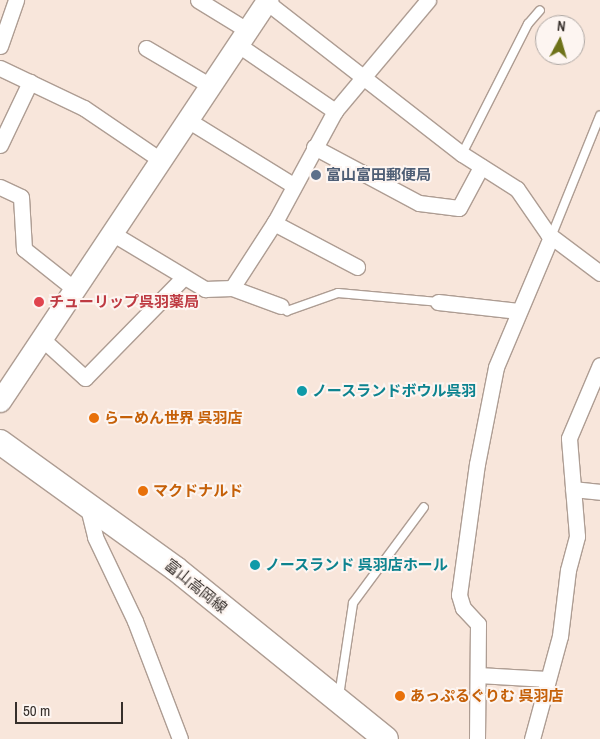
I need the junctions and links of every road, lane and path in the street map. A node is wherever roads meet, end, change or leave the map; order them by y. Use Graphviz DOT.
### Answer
graph roads {
  1 [pos="16,0"];
  2 [pos="198,0"];
  3 [pos="428,0"];
  4 [pos="266,1"];
  5 [pos="540,10"];
  6 [pos="242,37"];
  7 [pos="0,46"];
  8 [pos="146,48"];
  9 [pos="0,68"];
  10 [pos="362,76"];
  11 [pos="30,82"];
  12 [pos="209,85"];
  13 [pos="335,111"];
  14 [pos="600,116"];
  15 [pos="186,119"];
  16 [pos="0,145"];
  17 [pos="314,148"];
  18 [pos="462,154"];
  19 [pos="159,158"];
  20 [pos="481,167"];
  21 [pos="293,185"];
  22 [pos="0,187"];
  23 [pos="274,223"];
  24 [pos="110,232"];
  25 [pos="551,237"];
  26 [pos="357,267"];
  27 [pos="600,273"];
  28 [pos="184,277"];
  29 [pos="72,288"];
  30 [pos="232,288"];
  31 [pos="438,302"];
  32 [pos="281,306"];
  33 [pos="518,311"];
  34 [pos="40,337"];
  35 [pos="600,365"];
  36 [pos="1,395"];
  37 [pos="0,442"];
  38 [pos="573,489"];
  39 [pos="600,492"];
  40 [pos="86,502"];
  41 [pos="424,507"];
  42 [pos="478,675"];
  43 [pos="547,679"];
  44 [pos="339,701"];
  45 [pos="180,739"];
  46 [pos="386,739"];
  47 [pos="478,739"];
  48 [pos="532,739"];
  1 -- 7 [label="street"];
  2 -- 6 [label="street"];
  3 -- 10 [label="street"];
  4 -- 6 [label="street"];
  4 -- 10 [label="street"];
  5 -- 18 [label="lane"];
  6 -- 12 [label="street"];
  6 -- 13 [label="street"];
  8 -- 12 [label="street"];
  9 -- 11 [label="street"];
  10 -- 13 [label="street"];
  10 -- 18 [label="street"];
  11 -- 16 [label="street"];
  11 -- 19 [label="street"];
  12 -- 15 [label="street"];
  13 -- 17 [label="street"];
  14 -- 25 [label="lane"];
  15 -- 19 [label="street"];
  15 -- 21 [label="street"];
  17 -- 20 [label="street"];
  17 -- 21 [label="street"];
  18 -- 20 [label="street"];
  19 -- 24 [label="street"];
  20 -- 25 [label="street"];
  21 -- 23 [label="street"];
  22 -- 29 [label="street"];
  23 -- 26 [label="street"];
  23 -- 30 [label="street"];
  24 -- 28 [label="street"];
  24 -- 29 [label="street"];
  25 -- 27 [label="street"];
  25 -- 33 [label="street"];
  28 -- 30 [label="street"];
  28 -- 34 [label="street"];
  29 -- 34 [label="street"];
  30 -- 32 [label="street"];
  31 -- 32 [label="lane"];
  31 -- 33 [label="street"];
  33 -- 42 [label="street"];
  34 -- 36 [label="street"];
  35 -- 38 [label="street"];
  37 -- 40 [label="main road, 富山高岡線"];
  38 -- 39 [label="street"];
  38 -- 43 [label="street"];
  40 -- 44 [label="main road, 富山高岡線"];
  40 -- 45 [label="street"];
  41 -- 44 [label="lane"];
  42 -- 43 [label="street"];
  42 -- 47 [label="street"];
  43 -- 48 [label="street"];
  44 -- 46 [label="main road, 富山高岡線"];
}
